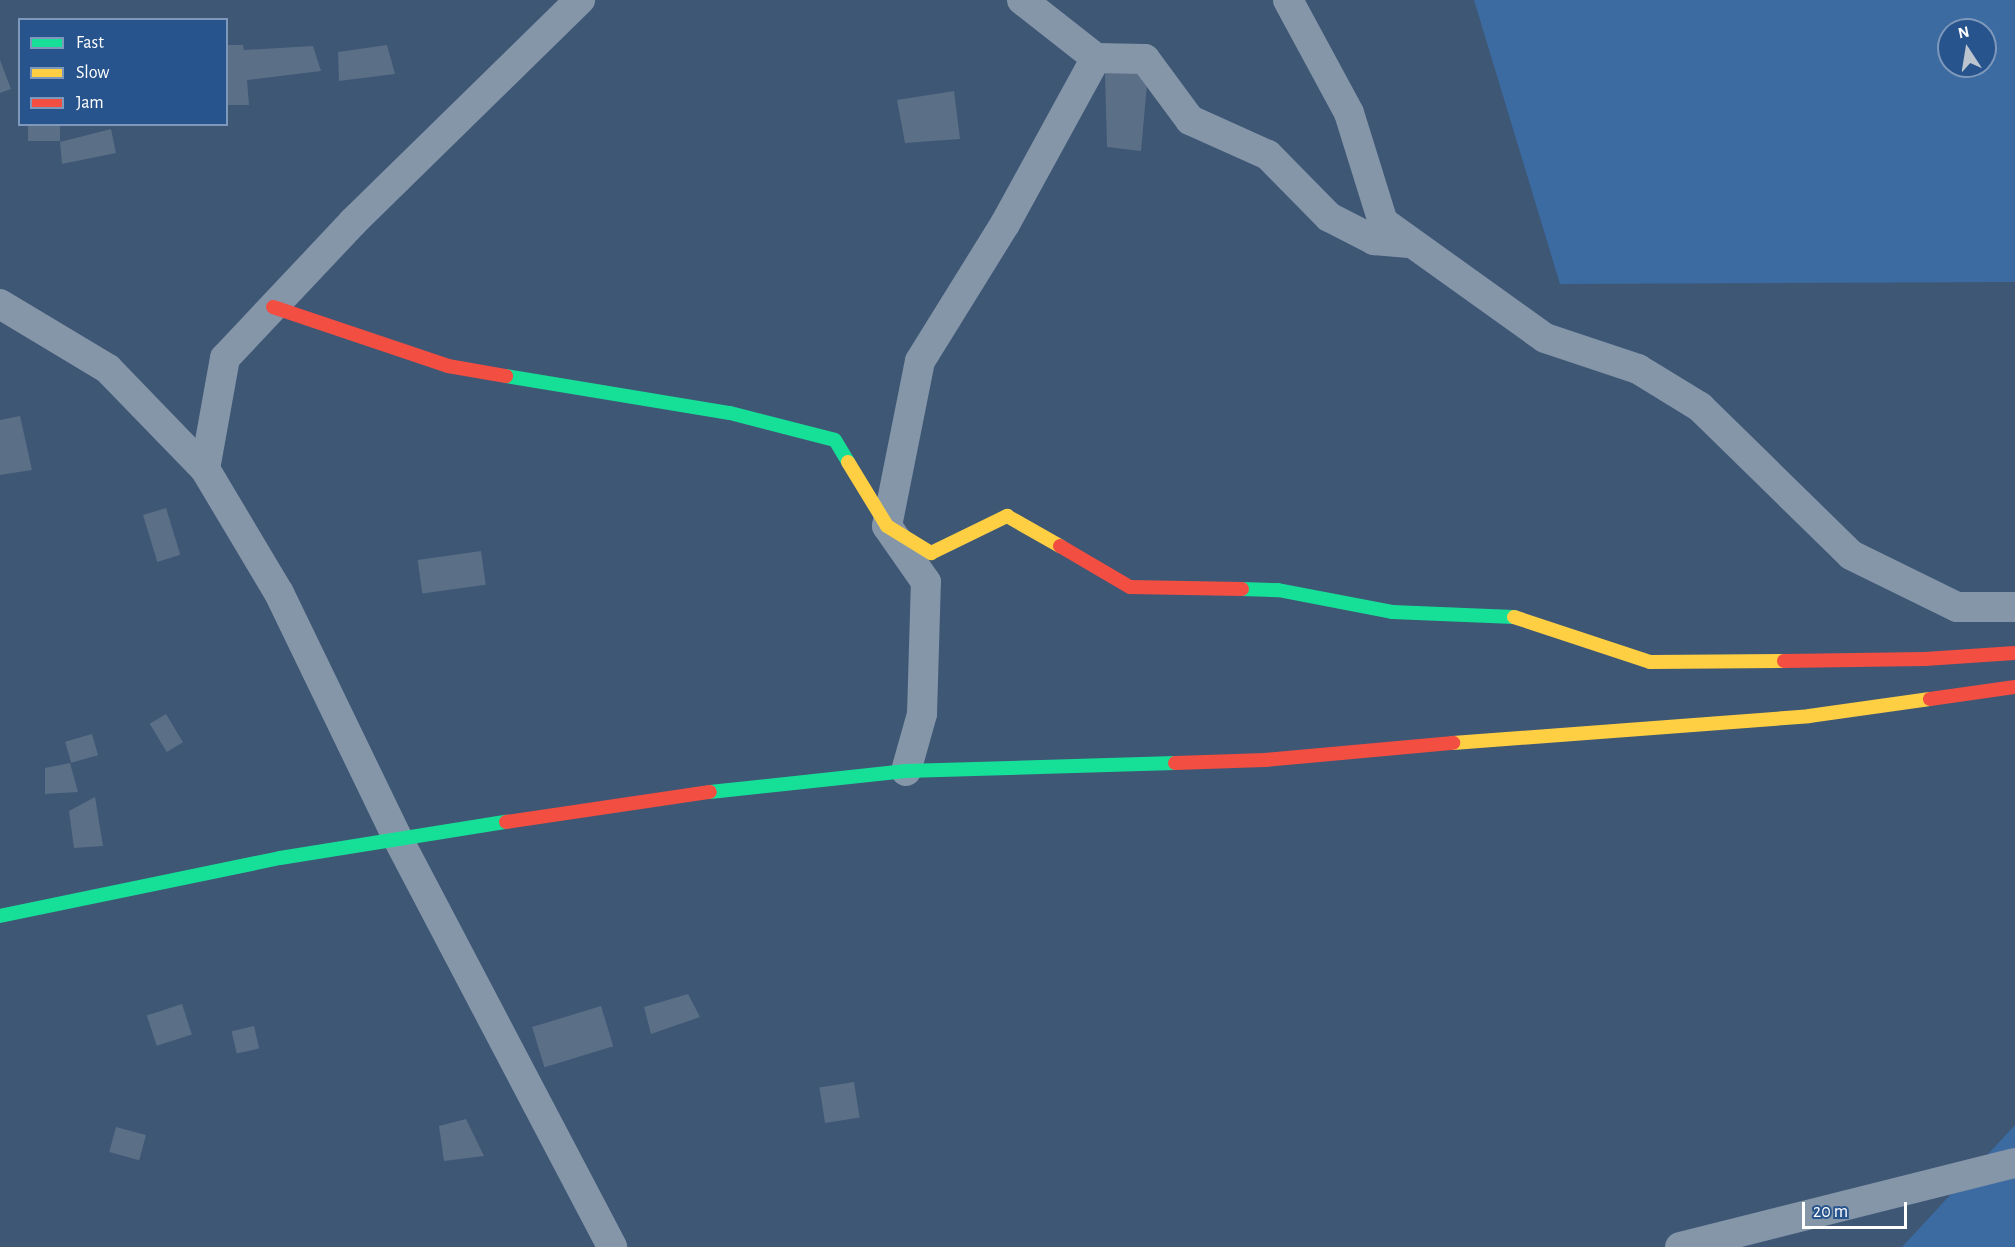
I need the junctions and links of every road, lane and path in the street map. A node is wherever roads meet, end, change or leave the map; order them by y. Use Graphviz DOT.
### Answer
graph roads {
  1 [pos="580,0"];
  2 [pos="1022,0"];
  3 [pos="1288,0"];
  4 [pos="1096,58"];
  5 [pos="1417,244"];
  6 [pos="0,304"];
  7 [pos="273,308"];
  8 [pos="205,469"];
  9 [pos="887,526"];
  10 [pos="2015,607"];
  11 [pos="2015,653"];
  12 [pos="2015,687"];
  13 [pos="906,771"];
  14 [pos="397,837"];
  15 [pos="0,916"];
  16 [pos="2015,1163"];
  17 [pos="612,1247"];
  18 [pos="1680,1247"];
  1 -- 7 [label="street"];
  2 -- 4 [label="street"];
  3 -- 5 [label="street"];
  4 -- 5 [label="street"];
  4 -- 9 [label="street"];
  5 -- 10 [label="street"];
  6 -- 8 [label="street"];
  7 -- 8 [label="street"];
  7 -- 9 [label="main road"];
  8 -- 14 [label="street"];
  9 -- 11 [label="main road"];
  9 -- 13 [label="street"];
  12 -- 13 [label="main road"];
  13 -- 14 [label="main road"];
  14 -- 15 [label="main road"];
  14 -- 17 [label="street"];
  16 -- 18 [label="street"];
}
